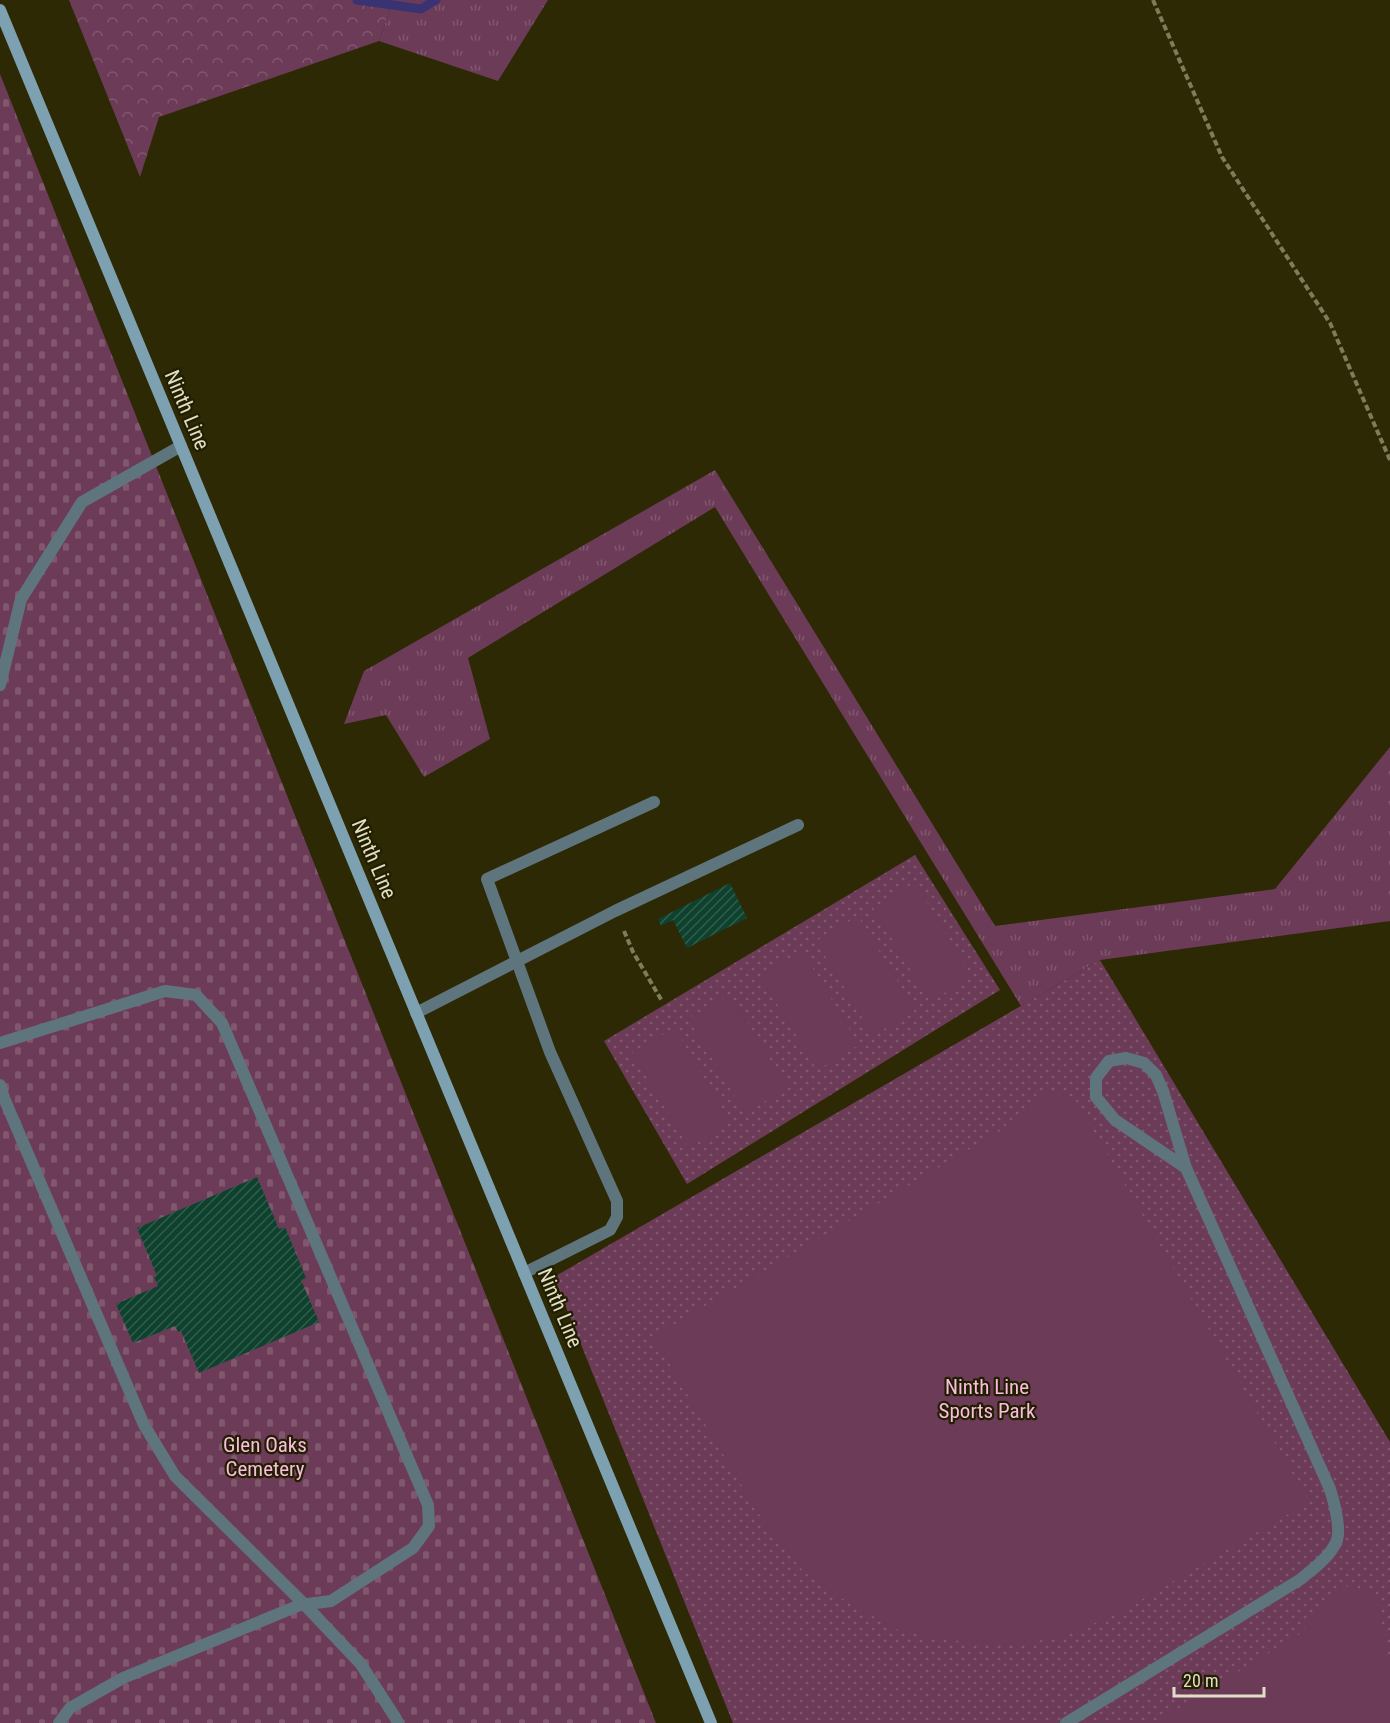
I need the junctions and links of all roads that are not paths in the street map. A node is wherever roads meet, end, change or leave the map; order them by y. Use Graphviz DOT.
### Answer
graph roads {
  1 [pos="0,10"];
  2 [pos="181,446"];
  3 [pos="0,685"];
  4 [pos="654,802"];
  5 [pos="798,825"];
  6 [pos="517,963"];
  7 [pos="416,1013"];
  8 [pos="0,1042"];
  9 [pos="0,1085"];
  10 [pos="1186,1168"];
  11 [pos="524,1273"];
  12 [pos="304,1604"];
  13 [pos="59,1723"];
  14 [pos="398,1723"];
  15 [pos="711,1723"];
  16 [pos="1065,1723"];
  1 -- 2 [label="main road, Ninth Line"];
  2 -- 3 [label="lane"];
  2 -- 7 [label="main road, Ninth Line"];
  4 -- 6 [label="lane"];
  5 -- 6 [label="lane"];
  6 -- 7 [label="lane"];
  6 -- 11 [label="lane"];
  7 -- 11 [label="main road, Ninth Line"];
  8 -- 12 [label="lane"];
  9 -- 12 [label="lane"];
  10 -- 10 [label="lane"];
  10 -- 16 [label="lane"];
  11 -- 15 [label="main road, Ninth Line"];
  12 -- 13 [label="lane"];
  12 -- 14 [label="lane"];
}
